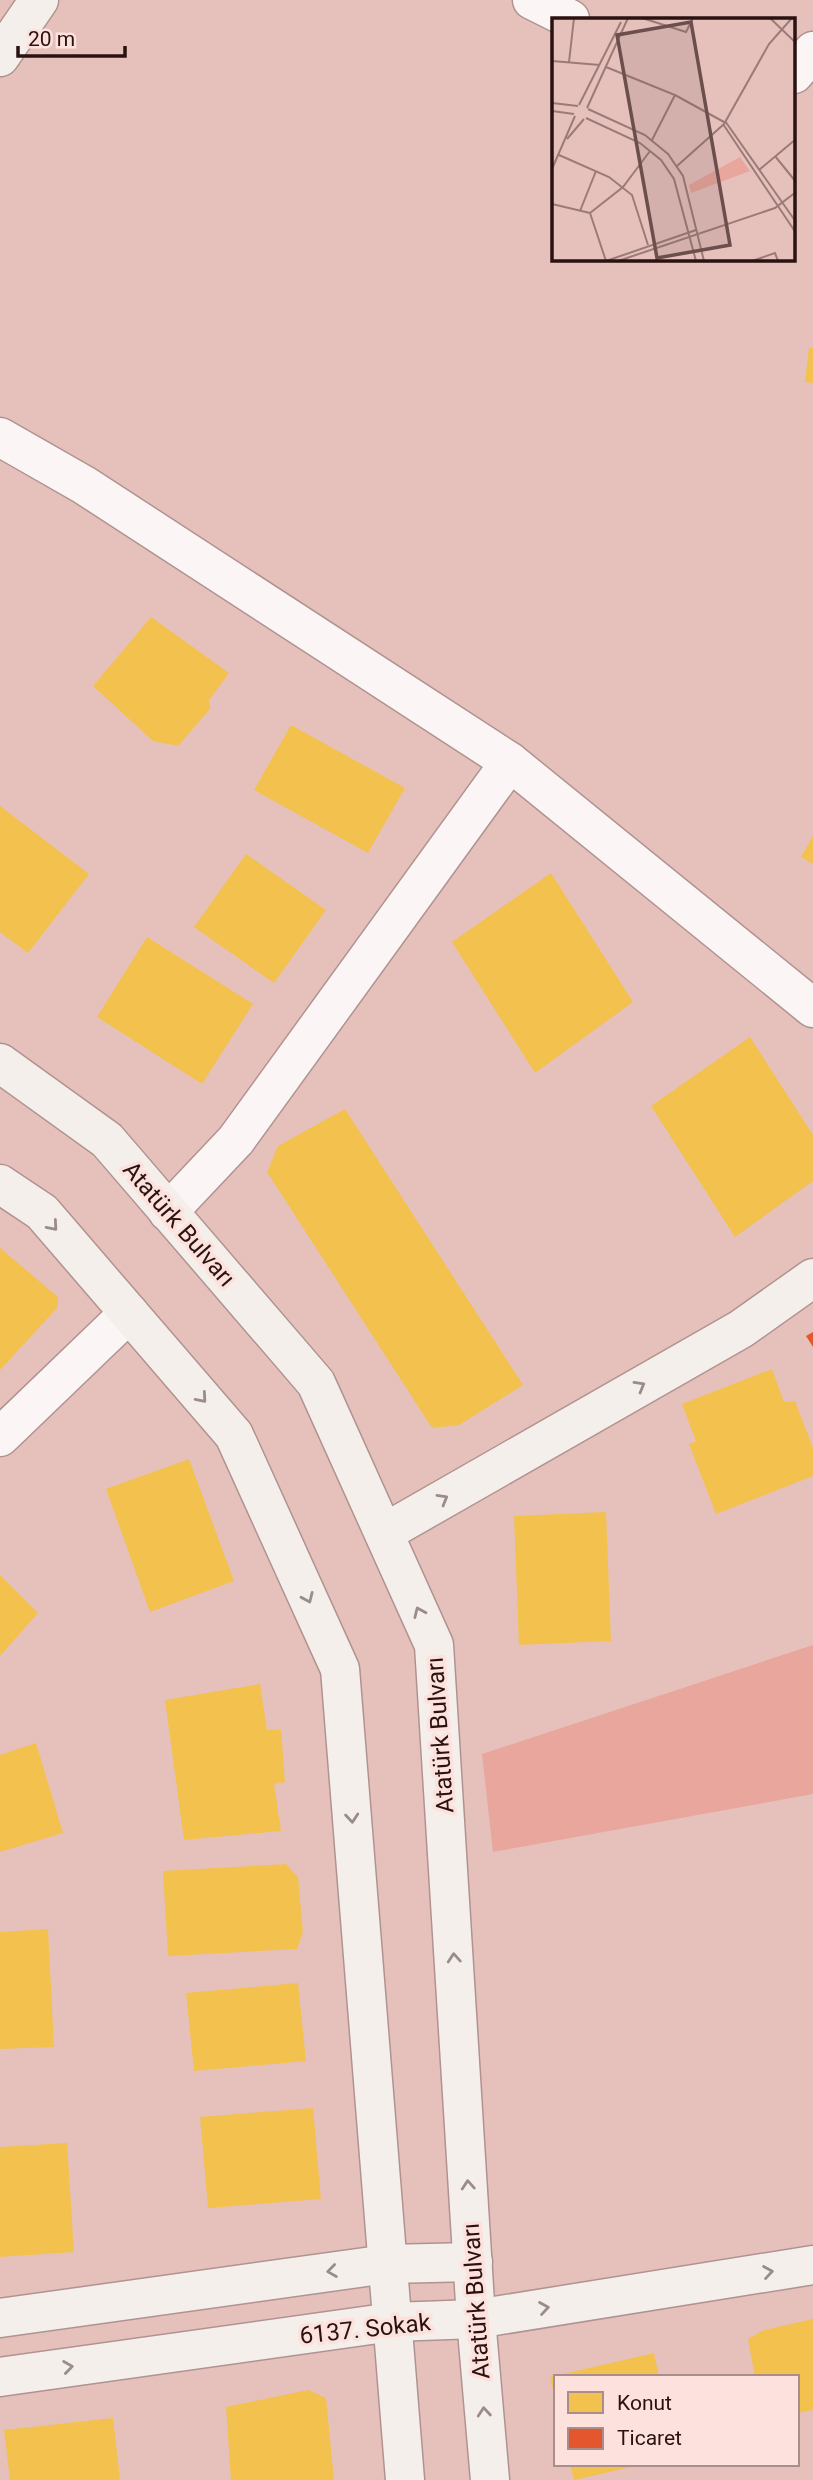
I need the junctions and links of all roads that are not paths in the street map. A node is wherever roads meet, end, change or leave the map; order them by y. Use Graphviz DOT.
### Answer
graph roads {
  1 [pos="38,0"];
  2 [pos="532,0"];
  3 [pos="568,18"];
  4 [pos="813,51"];
  5 [pos="0,57"];
  6 [pos="796,72"];
  7 [pos="0,437"];
  8 [pos="510,762"];
  9 [pos="813,1008"];
  10 [pos="0,1063"];
  11 [pos="0,1184"];
  12 [pos="168,1212"];
  13 [pos="813,1278"];
  14 [pos="129,1313"];
  15 [pos="0,1437"];
  16 [pos="384,1533"];
  17 [pos="473,2262"];
  18 [pos="387,2264"];
  19 [pos="813,2264"];
  20 [pos="0,2318"];
  21 [pos="476,2319"];
  22 [pos="392,2322"];
  23 [pos="0,2377"];
  24 [pos="405,2480"];
  25 [pos="489,2480"];
  1 -- 5 [label="main road"];
  2 -- 3 [label="street"];
  4 -- 6 [label="street"];
  7 -- 8 [label="street"];
  8 -- 9 [label="street"];
  8 -- 12 [label="street"];
  10 -- 12 [label="main road, Atatürk Bulvarı"];
  11 -- 14 [label="main road, one-way"];
  12 -- 16 [label="main road, Atatürk Bulvarı"];
  16 -- 13 [label="main road, one-way"];
  14 -- 15 [label="street"];
  14 -- 18 [label="main road, one-way"];
  17 -- 16 [label="main road, Atatürk Bulvarı, one-way"];
  17 -- 18 [label="main road"];
  17 -- 21 [label="main road, Atatürk Bulvarı"];
  18 -- 20 [label="main road, one-way"];
  18 -- 22 [label="main road"];
  21 -- 19 [label="main road, 6137. Sokak, one-way"];
  21 -- 22 [label="main road, 6137. Sokak"];
  25 -- 21 [label="main road, Atatürk Bulvarı, one-way"];
  23 -- 22 [label="main road, 6137. Sokak, one-way"];
  22 -- 24 [label="main road"];
}
